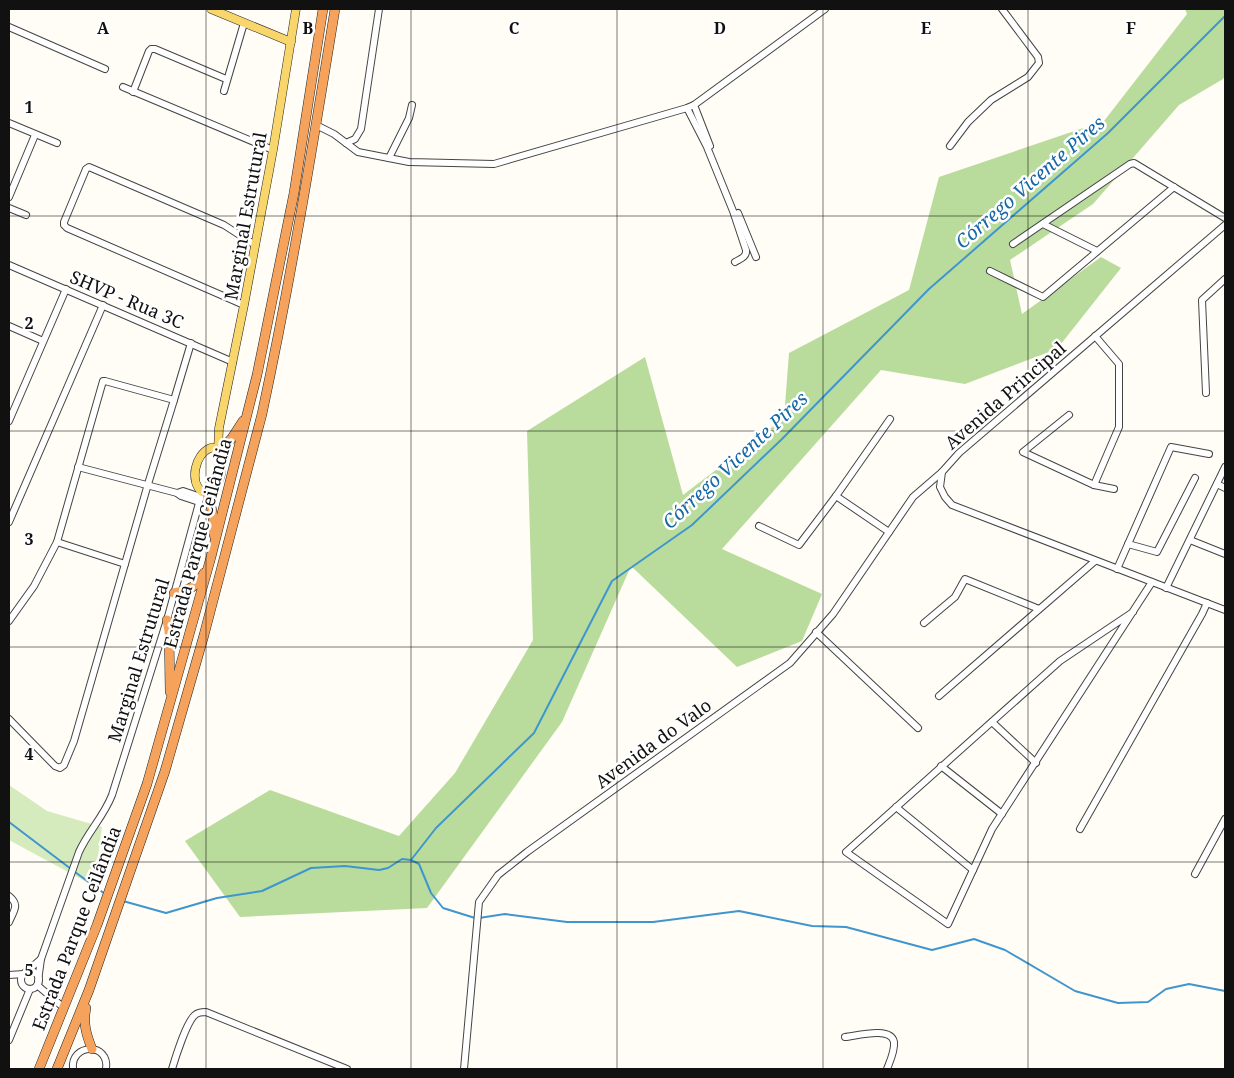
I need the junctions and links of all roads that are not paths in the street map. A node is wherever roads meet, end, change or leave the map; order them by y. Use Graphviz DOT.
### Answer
graph roads {
  1 [pos="211,9"];
  2 [pos="296,9"];
  3 [pos="323,9"];
  4 [pos="335,9"];
  5 [pos="380,9"];
  6 [pos="825,9"];
  7 [pos="1002,9"];
  8 [pos="244,23"];
  9 [pos="9,27"];
  10 [pos="291,42"];
  11 [pos="105,69"];
  12 [pos="226,79"];
  13 [pos="123,87"];
  14 [pos="224,90"];
  15 [pos="133,92"];
  16 [pos="412,105"];
  17 [pos="690,107"];
  18 [pos="9,123"];
  19 [pos="316,125"];
  20 [pos="35,135"];
  21 [pos="56,143"];
  22 [pos="346,143"];
  23 [pos="950,146"];
  24 [pos="273,150"];
  25 [pos="389,158"];
  26 [pos="1174,186"];
  27 [pos="9,197"];
  28 [pos="9,208"];
  29 [pos="26,215"];
  30 [pos="1225,218"];
  31 [pos="1043,224"];
  32 [pos="1225,225"];
  33 [pos="1013,244"];
  34 [pos="255,245"];
  35 [pos="1098,251"];
  36 [pos="756,257"];
  37 [pos="735,262"];
  38 [pos="9,265"];
  39 [pos="990,271"];
  40 [pos="1225,280"];
  41 [pos="66,289"];
  42 [pos="103,305"];
  43 [pos="244,305"];
  44 [pos="9,326"];
  45 [pos="1096,336"];
  46 [pos="43,341"];
  47 [pos="191,343"];
  48 [pos="234,362"];
  49 [pos="1206,393"];
  50 [pos="174,400"];
  51 [pos="248,412"];
  52 [pos="1069,415"];
  53 [pos="890,419"];
  54 [pos="9,421"];
  55 [pos="219,428"];
  56 [pos="210,448"];
  57 [pos="218,452"];
  58 [pos="1210,454"];
  59 [pos="1225,466"];
  60 [pos="78,467"];
  61 [pos="942,472"];
  62 [pos="1194,478"];
  63 [pos="148,484"];
  64 [pos="1094,484"];
  65 [pos="1216,484"];
  66 [pos="1225,488"];
  67 [pos="1114,489"];
  68 [pos="202,496"];
  69 [pos="836,496"];
  70 [pos="9,522"];
  71 [pos="759,526"];
  72 [pos="889,532"];
  73 [pos="1190,540"];
  74 [pos="57,542"];
  75 [pos="1128,544"];
  76 [pos="214,546"];
  77 [pos="1225,554"];
  78 [pos="212,557"];
  79 [pos="1095,561"];
  80 [pos="125,564"];
  81 [pos="1117,569"];
  82 [pos="1152,582"];
  83 [pos="1166,588"];
  84 [pos="174,593"];
  85 [pos="1207,603"];
  86 [pos="1038,610"];
  87 [pos="1225,610"];
  88 [pos="1133,612"];
  89 [pos="167,620"];
  90 [pos="9,621"];
  91 [pos="924,623"];
  92 [pos="816,632"];
  93 [pos="939,696"];
  94 [pos="170,702"];
  95 [pos="9,719"];
  96 [pos="992,722"];
  97 [pos="918,728"];
  98 [pos="1036,763"];
  99 [pos="942,766"];
  100 [pos="896,807"];
  101 [pos="1002,814"];
  102 [pos="1225,819"];
  103 [pos="1080,829"];
  104 [pos="973,870"];
  105 [pos="1195,874"];
  106 [pos="9,896"];
  107 [pos="9,922"];
  108 [pos="41,959"];
  109 [pos="25,973"];
  110 [pos="9,977"];
  111 [pos="21,983"];
  112 [pos="38,983"];
  113 [pos="30,989"];
  114 [pos="89,990"];
  115 [pos="64,1008"];
  116 [pos="846,1037"];
  117 [pos="9,1040"];
  118 [pos="92,1049"];
  119 [pos="39,1069"];
  120 [pos="57,1069"];
  121 [pos="73,1069"];
  122 [pos="106,1069"];
  123 [pos="172,1069"];
  124 [pos="347,1069"];
  125 [pos="464,1069"];
  126 [pos="887,1069"];
  1 -- 8 [label="main road"];
  2 -- 10 [label="main road, Marginal Estrutural"];
  3 -- 51 [label="highway, Estrada Parque Ceilândia"];
  4 -- 19 [label="highway, Estrada Parque Ceilândia"];
  5 -- 22 [label="street"];
  6 -- 17 [label="street"];
  7 -- 23 [label="street"];
  8 -- 10 [label="main road"];
  8 -- 12 [label="street"];
  9 -- 11 [label="street"];
  10 -- 24 [label="main road, Marginal Estrutural"];
  12 -- 14 [label="street"];
  12 -- 15 [label="street"];
  13 -- 15 [label="street"];
  15 -- 24 [label="street"];
  16 -- 25 [label="street"];
  17 -- 25 [label="street"];
  17 -- 36 [label="street"];
  17 -- 37 [label="street"];
  18 -- 20 [label="street"];
  19 -- 22 [label="street"];
  19 -- 114 [label="highway, Estrada Parque Ceilândia"];
  20 -- 21 [label="street"];
  20 -- 27 [label="street"];
  22 -- 25 [label="street"];
  24 -- 34 [label="main road, Marginal Estrutural"];
  26 -- 30 [label="street"];
  26 -- 31 [label="street"];
  26 -- 35 [label="street"];
  28 -- 29 [label="street"];
  31 -- 33 [label="street"];
  31 -- 35 [label="street"];
  32 -- 45 [label="street, Avenida Principal"];
  34 -- 43 [label="main road, Marginal Estrutural"];
  34 -- 43 [label="street"];
  35 -- 39 [label="street"];
  38 -- 41 [label="street, SHVP - Rua 3C"];
  40 -- 49 [label="street"];
  41 -- 42 [label="street, SHVP - Rua 3C"];
  41 -- 46 [label="street"];
  42 -- 47 [label="street, SHVP - Rua 3C"];
  42 -- 70 [label="street"];
  43 -- 48 [label="main road, Marginal Estrutural"];
  44 -- 46 [label="street"];
  45 -- 61 [label="street, Avenida Principal"];
  45 -- 64 [label="street"];
  46 -- 54 [label="street"];
  47 -- 48 [label="street, SHVP - Rua 3C"];
  47 -- 50 [label="street"];
  48 -- 55 [label="main road, Marginal Estrutural"];
  50 -- 60 [label="street"];
  50 -- 63 [label="street"];
  51 -- 57 [label="highway"];
  51 -- 76 [label="highway, Estrada Parque Ceilândia"];
  52 -- 64 [label="street"];
  53 -- 69 [label="street"];
  55 -- 56 [label="main road, Marginal Estrutural"];
  55 -- 57 [label="main road, Marginal Estrutural"];
  56 -- 57 [label="main road"];
  56 -- 68 [label="main road, Marginal Estrutural"];
  57 -- 68 [label="main road, Marginal Estrutural"];
  58 -- 75 [label="street"];
  59 -- 65 [label="street"];
  60 -- 63 [label="street"];
  60 -- 74 [label="street"];
  61 -- 72 [label="street, Avenida do Valo"];
  61 -- 79 [label="street, Avenida Principal"];
  62 -- 75 [label="street"];
  63 -- 68 [label="street"];
  63 -- 80 [label="street"];
  64 -- 67 [label="street"];
  65 -- 66 [label="street"];
  65 -- 73 [label="street"];
  68 -- 76 [label="highway"];
  68 -- 84 [label="street, Marginal Estrutural"];
  69 -- 71 [label="street"];
  69 -- 72 [label="street"];
  72 -- 92 [label="street, Avenida do Valo"];
  73 -- 77 [label="street"];
  73 -- 83 [label="street"];
  74 -- 80 [label="street"];
  74 -- 90 [label="street"];
  75 -- 81 [label="street"];
  76 -- 78 [label="highway, Estrada Parque Ceilândia"];
  78 -- 84 [label="highway"];
  78 -- 94 [label="highway, Estrada Parque Ceilândia"];
  79 -- 81 [label="street, Avenida Principal"];
  79 -- 86 [label="street"];
  80 -- 95 [label="street"];
  81 -- 82 [label="street, Avenida Principal"];
  82 -- 83 [label="street, Avenida Principal"];
  82 -- 88 [label="street"];
  83 -- 85 [label="street, Avenida Principal"];
  84 -- 89 [label="street, Marginal Estrutural"];
  85 -- 87 [label="street, Avenida Principal"];
  85 -- 103 [label="street"];
  86 -- 91 [label="street"];
  86 -- 93 [label="street"];
  88 -- 96 [label="street"];
  88 -- 98 [label="street"];
  89 -- 94 [label="highway"];
  89 -- 108 [label="street, Marginal Estrutural"];
  92 -- 97 [label="street"];
  92 -- 125 [label="street, Avenida do Valo"];
  94 -- 115 [label="highway, Estrada Parque Ceilândia"];
  96 -- 98 [label="street"];
  96 -- 99 [label="street"];
  98 -- 101 [label="street"];
  99 -- 100 [label="street"];
  99 -- 101 [label="street"];
  100 -- 104 [label="street"];
  100 -- 104 [label="street"];
  101 -- 104 [label="street"];
  102 -- 105 [label="street"];
  106 -- 107 [label="street"];
  108 -- 109 [label="street"];
  108 -- 112 [label="street, Marginal Estrutural"];
  109 -- 110 [label="street"];
  109 -- 111 [label="street"];
  109 -- 112 [label="street"];
  110 -- 111 [label="street"];
  111 -- 113 [label="street"];
  112 -- 113 [label="street"];
  112 -- 115 [label="street"];
  113 -- 117 [label="street"];
  114 -- 118 [label="highway"];
  114 -- 120 [label="highway, Estrada Parque Ceilândia"];
  115 -- 119 [label="highway, Estrada Parque Ceilândia"];
  116 -- 126 [label="street"];
  118 -- 121 [label="street"];
  118 -- 122 [label="street"];
  123 -- 124 [label="street"];
}
